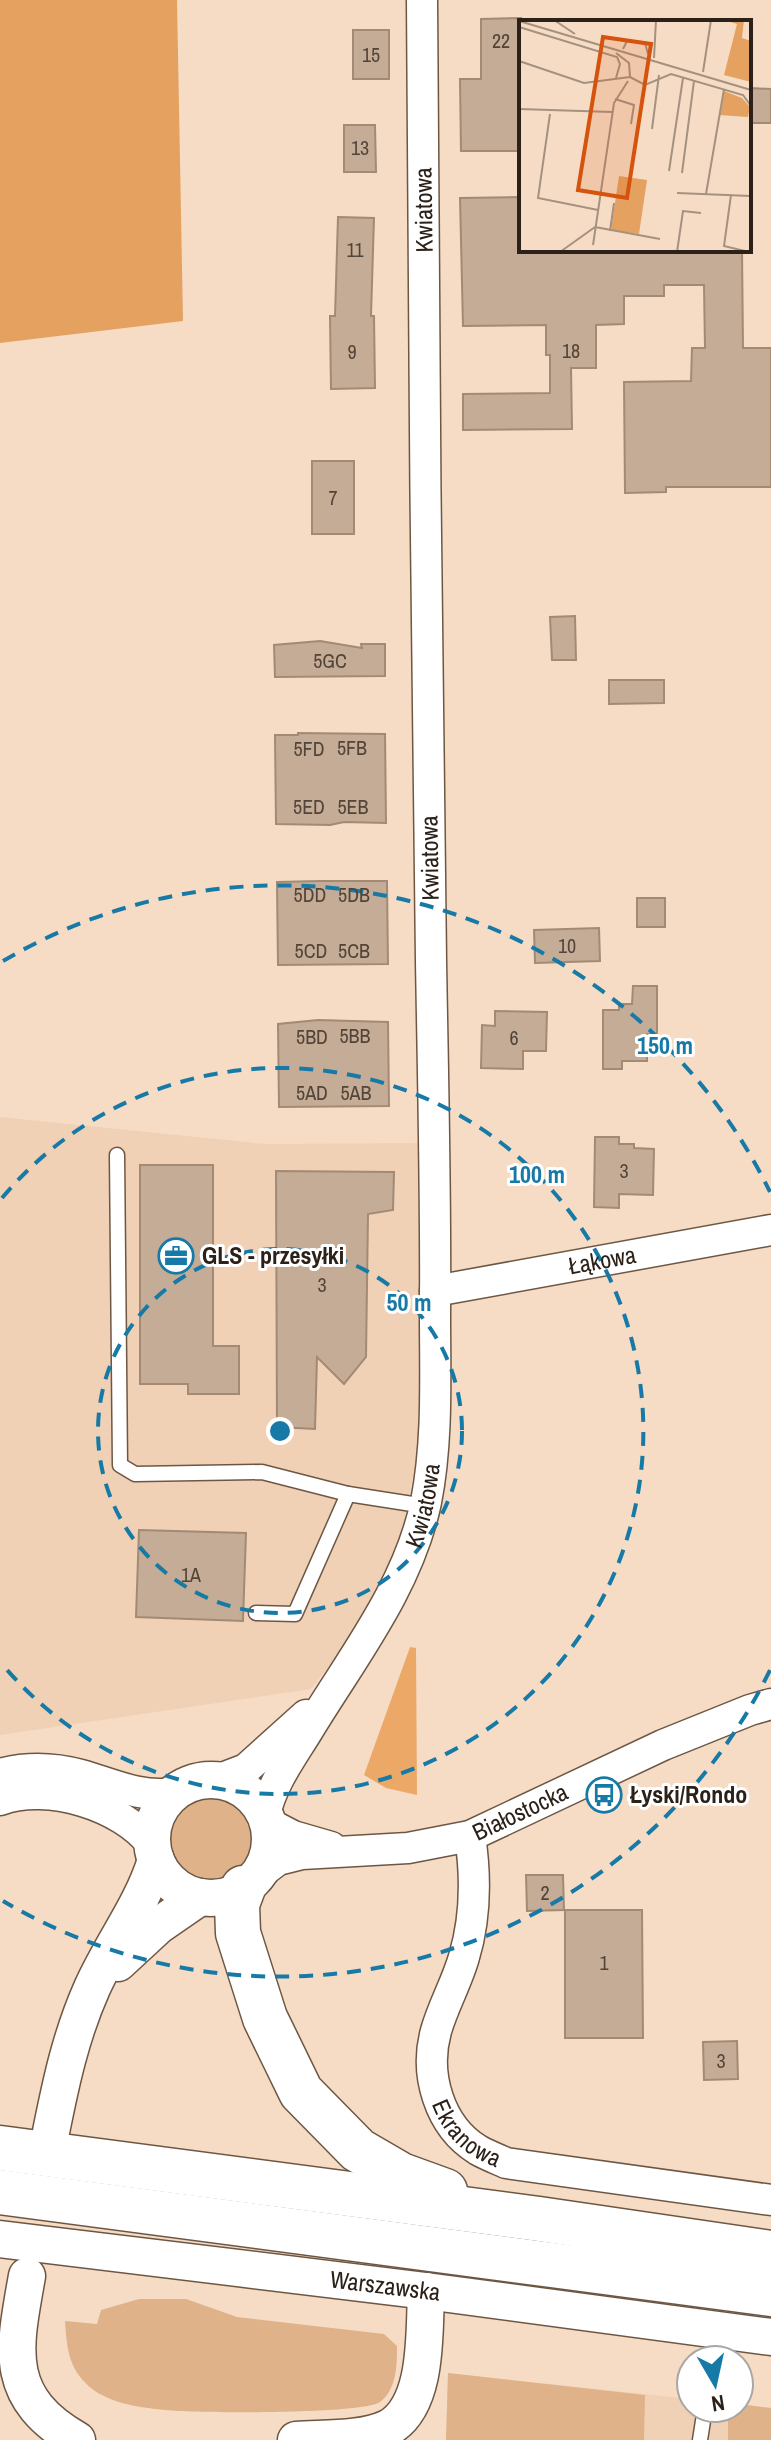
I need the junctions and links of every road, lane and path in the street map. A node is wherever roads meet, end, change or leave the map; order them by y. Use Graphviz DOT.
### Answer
graph roads {
  1 [pos="422,0"];
  2 [pos="117,1155"];
  3 [pos="771,1230"];
  4 [pos="435,1291"];
  5 [pos="348,1494"];
  6 [pos="425,1506"];
  7 [pos="256,1613"];
  8 [pos="331,1692"];
  9 [pos="771,1704"];
  10 [pos="0,1774"];
  11 [pos="187,1787"];
  12 [pos="0,1800"];
  13 [pos="266,1819"];
  14 [pos="470,1836"];
  15 [pos="348,1852"];
  16 [pos="154,1853"];
  17 [pos="250,1882"];
  18 [pos="200,1897"];
  19 [pos="93,1986"];
  20 [pos="51,2132"];
  21 [pos="0,2148"];
  22 [pos="0,2192"];
  23 [pos="771,2200"];
  24 [pos="539,2219"];
  25 [pos="0,2239"];
  26 [pos="771,2253"];
  27 [pos="27,2276"];
  28 [pos="426,2291"];
  29 [pos="771,2294"];
  30 [pos="771,2337"];
  31 [pos="709,2344"];
  32 [pos="721,2344"];
  33 [pos="393,2434"];
  34 [pos="77,2440"];
  35 [pos="296,2440"];
  1 -- 4 [label="street, Kwiatowa"];
  2 -- 5 [label="lane"];
  3 -- 4 [label="street, Łąkowa"];
  4 -- 6 [label="street, Kwiatowa"];
  5 -- 6 [label="lane"];
  5 -- 7 [label="lane"];
  6 -- 8 [label="street, Kwiatowa"];
  8 -- 11 [label="street, Kwiatowa"];
  8 -- 13 [label="street, Kwiatowa"];
  9 -- 14 [label="street, Białostocka"];
  10 -- 11 [label="street"];
  11 -- 13 [label="street"];
  11 -- 16 [label="street"];
  12 -- 16 [label="street"];
  13 -- 15 [label="street, Białostocka"];
  13 -- 17 [label="street"];
  14 -- 15 [label="street, Białostocka"];
  14 -- 23 [label="street, Ekranowa"];
  15 -- 17 [label="street, Białostocka"];
  16 -- 18 [label="street"];
  16 -- 19 [label="street"];
  17 -- 18 [label="street"];
  17 -- 24 [label="highway"];
  18 -- 19 [label="street"];
  19 -- 20 [label="street"];
  21 -- 24 [label="highway"];
  22 -- 29 [label="highway"];
  24 -- 26 [label="highway"];
  25 -- 28 [label="street, Warszawska"];
  27 -- 34 [label="street"];
  28 -- 31 [label="street, Warszawska"];
  28 -- 33 [label="street"];
  30 -- 32 [label="street, Warszawska"];
  33 -- 35 [label="street"];
}
